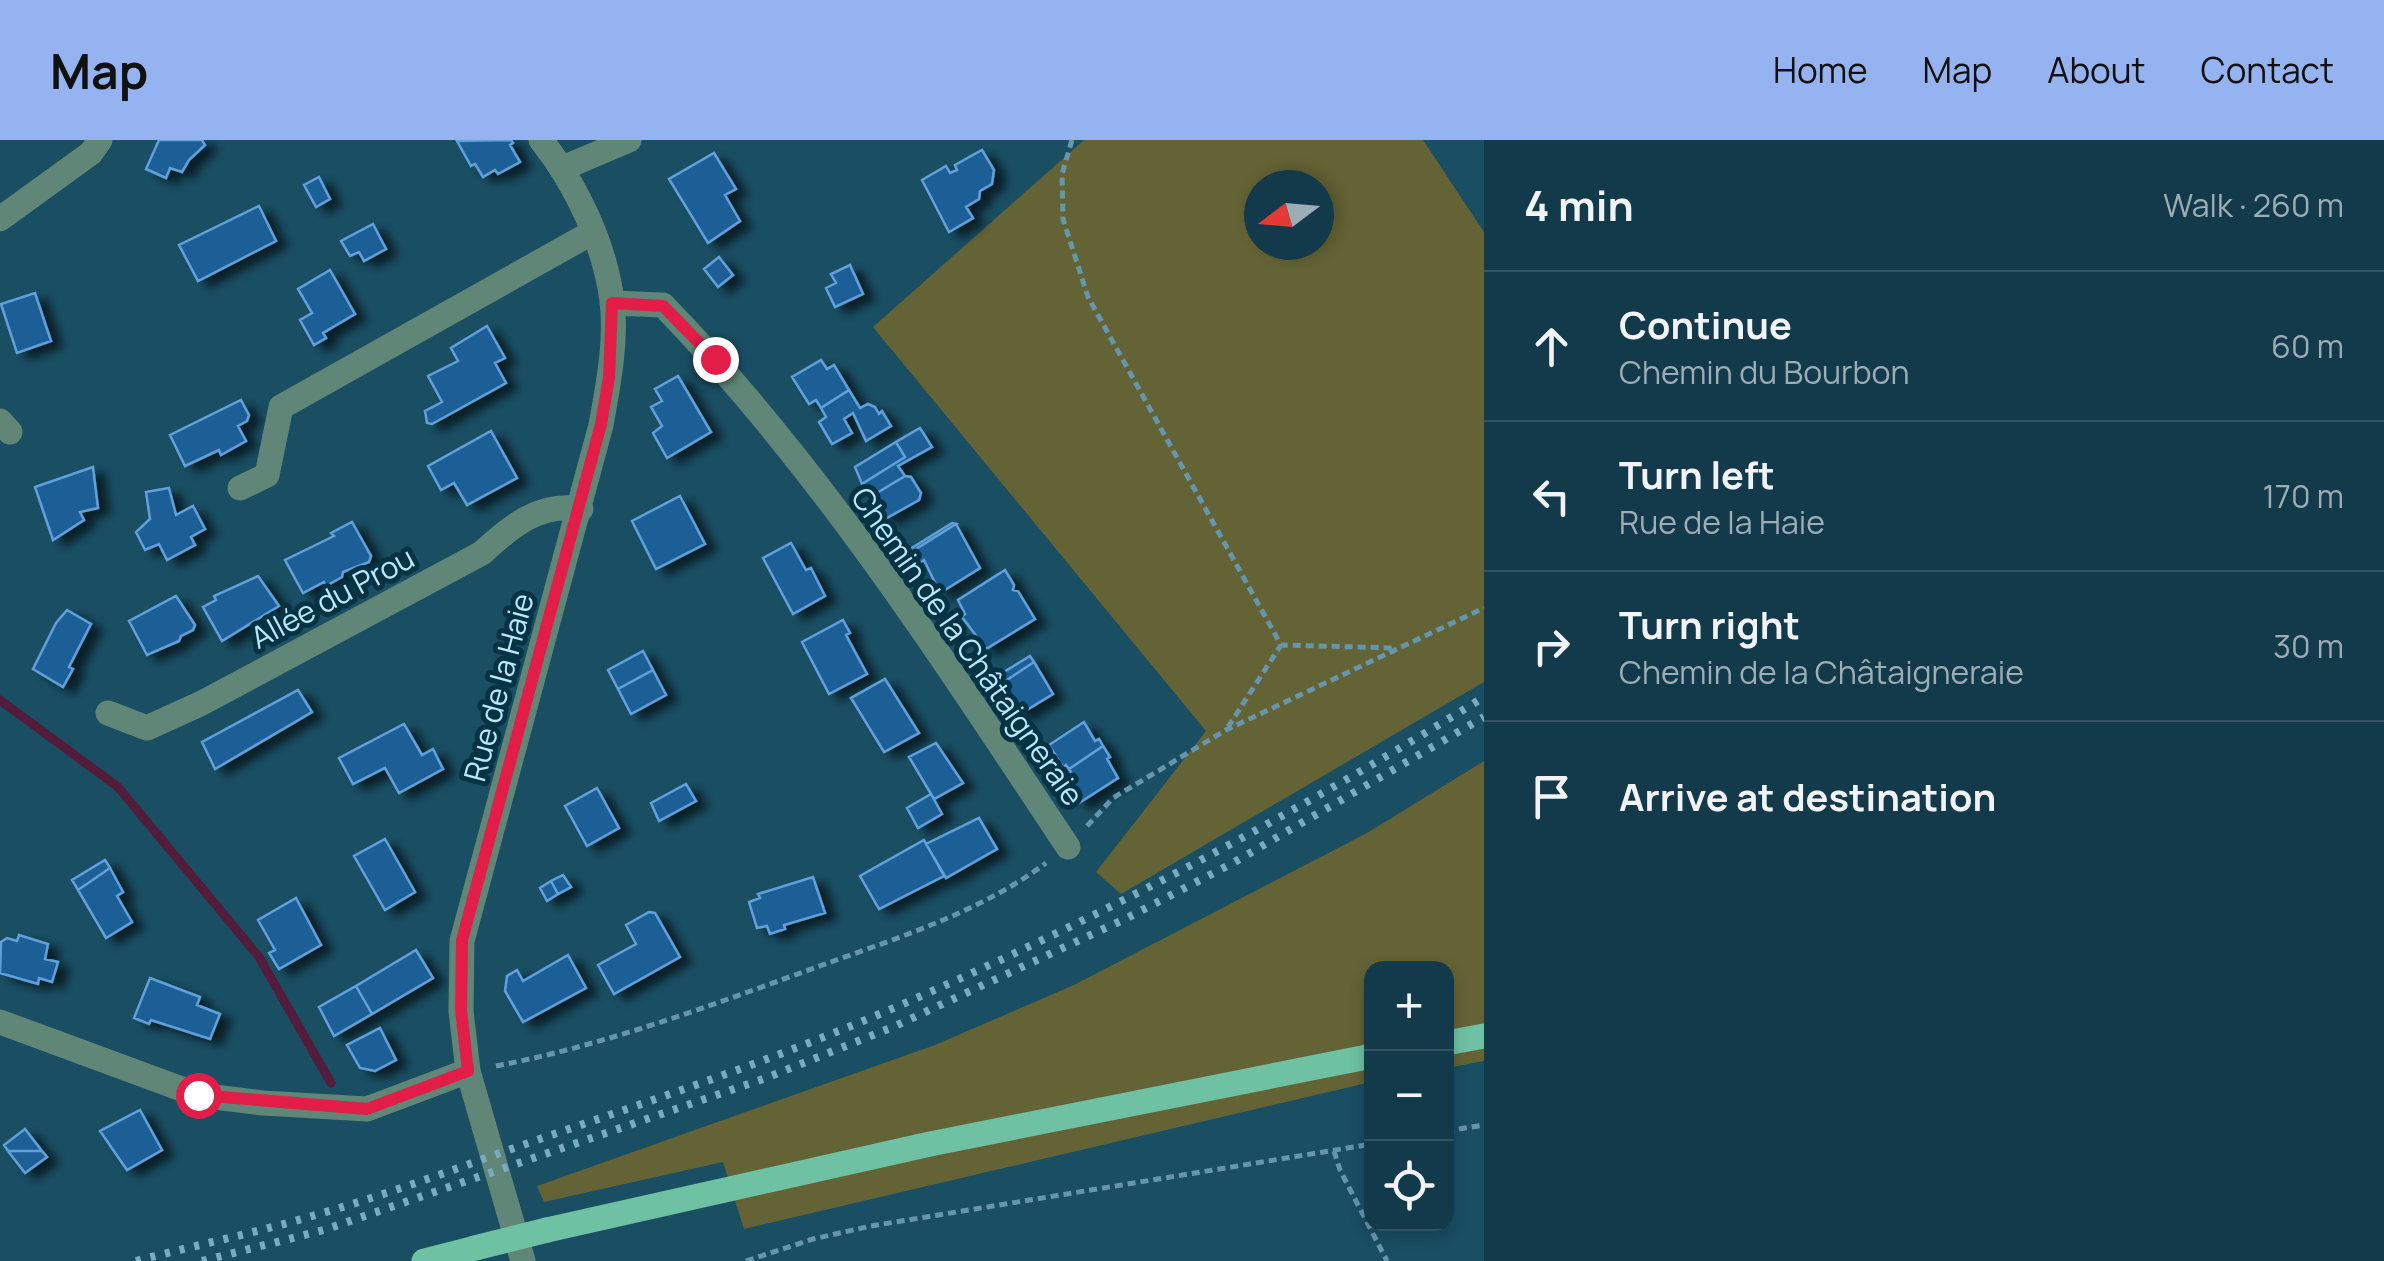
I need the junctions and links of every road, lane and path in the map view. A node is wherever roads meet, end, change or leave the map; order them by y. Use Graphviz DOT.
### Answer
graph roads {
  1 [pos="100,140"];
  2 [pos="541,140"];
  3 [pos="629,140"];
  4 [pos="1072,140"];
  5 [pos="563,168"];
  6 [pos="0,218"];
  7 [pos="593,232"];
  8 [pos="612,303"];
  9 [pos="240,488"];
  10 [pos="580,509"];
  11 [pos="1484,608"];
  12 [pos="1281,646"];
  13 [pos="1399,648"];
  14 [pos="108,713"];
  15 [pos="1226,730"];
  16 [pos="1068,846"];
  17 [pos="0,1022"];
  18 [pos="1484,1036"];
  19 [pos="1454,1042"];
  20 [pos="1364,1058"];
  21 [pos="468,1071"];
  22 [pos="1484,1125"];
  23 [pos="1454,1130"];
  24 [pos="1364,1145"];
  25 [pos="1334,1150"];
  26 [pos="424,1261"];
  27 [pos="523,1261"];
  28 [pos="746,1261"];
  29 [pos="1387,1261"];
  1 -- 6 [label="street"];
  2 -- 5 [label="street, Rue de la Haie"];
  3 -- 5 [label="street"];
  4 -- 12 [label="path"];
  5 -- 7 [label="street, Rue de la Haie"];
  7 -- 8 [label="street, Rue de la Haie"];
  7 -- 9 [label="street"];
  8 -- 10 [label="street, Rue de la Haie"];
  8 -- 16 [label="street, Chemin de la Châtaigneraie"];
  10 -- 14 [label="street, Allée du Prou"];
  10 -- 21 [label="street, Rue de la Haie"];
  11 -- 13 [label="path"];
  12 -- 13 [label="path"];
  12 -- 15 [label="path"];
  13 -- 15 [label="path"];
  15 -- 16 [label="path"];
  16 -- 21 [label="path, Chemin de la Châtaigneraie"];
  17 -- 21 [label="street"];
  18 -- 19 [label="main road"];
  20 -- 26 [label="main road, bridge"];
  21 -- 27 [label="street, Rue de la Haie"];
  22 -- 23 [label="path"];
  24 -- 25 [label="path"];
  25 -- 28 [label="path"];
  25 -- 29 [label="path"];
}
